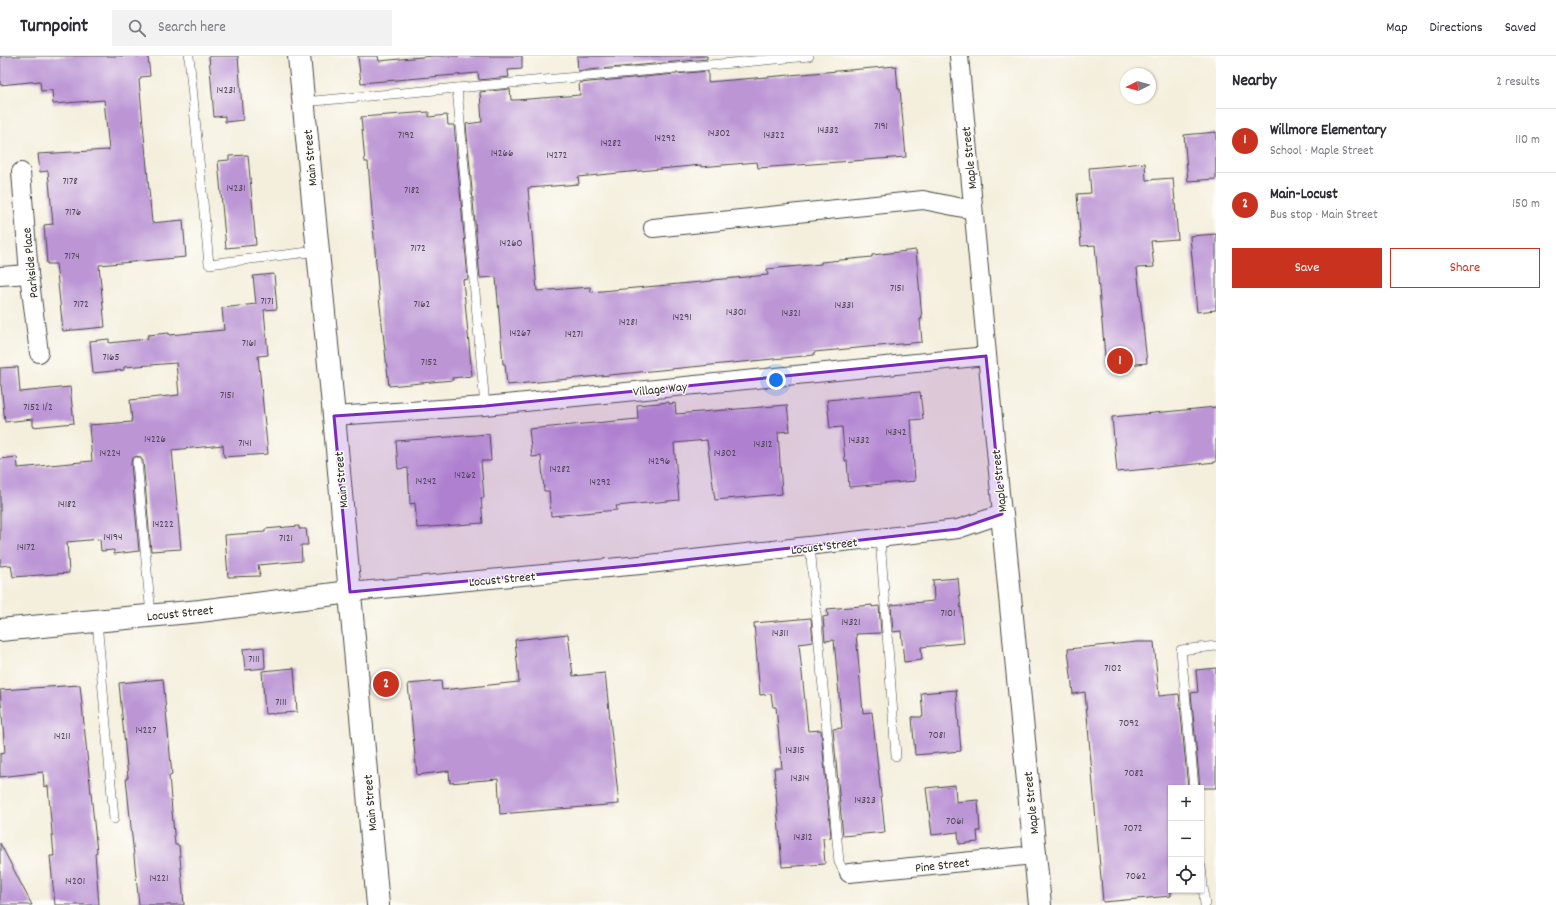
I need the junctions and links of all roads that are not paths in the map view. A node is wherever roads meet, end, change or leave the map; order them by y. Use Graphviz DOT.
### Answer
graph roads {
  1 [pos="189,56"];
  2 [pos="299,56"];
  3 [pos="809,56"];
  4 [pos="959,56"];
  5 [pos="457,88"];
  6 [pos="303,102"];
  7 [pos="20,172"];
  8 [pos="973,210"];
  9 [pos="653,228"];
  10 [pos="317,251"];
  11 [pos="29,274"];
  12 [pos="0,276"];
  13 [pos="39,353"];
  14 [pos="986,356"];
  15 [pos="486,406"];
  16 [pos="334,416"];
  17 [pos="136,462"];
  18 [pos="1002,514"];
  19 [pos="880,538"];
  20 [pos="810,546"];
  21 [pos="350,592"];
  22 [pos="151,615"];
  23 [pos="97,620"];
  24 [pos="0,630"];
  25 [pos="1216,646"];
  26 [pos="896,756"];
  27 [pos="1194,785"];
  28 [pos="114,819"];
  29 [pos="1035,855"];
  30 [pos="849,873"];
  31 [pos="1204,893"];
  32 [pos="378,905"];
  33 [pos="1040,905"];
  34 [pos="1205,905"];
  1 -- 10 [label="lane"];
  2 -- 6 [label="street, Main Street"];
  3 -- 5 [label="lane"];
  4 -- 8 [label="street, Maple Street"];
  5 -- 6 [label="lane"];
  5 -- 15 [label="lane"];
  6 -- 10 [label="street, Main Street"];
  7 -- 11 [label="street, Parkside Place"];
  8 -- 9 [label="street"];
  8 -- 14 [label="street, Maple Street"];
  10 -- 16 [label="street, Main Street"];
  11 -- 12 [label="street"];
  11 -- 13 [label="street, Parkside Place"];
  14 -- 15 [label="street, Village Way"];
  14 -- 18 [label="street, Maple Street"];
  15 -- 16 [label="street, Village Way"];
  16 -- 21 [label="street, Main Street"];
  17 -- 22 [label="lane"];
  18 -- 19 [label="street, Locust Street"];
  18 -- 29 [label="street, Maple Street"];
  19 -- 20 [label="street, Locust Street"];
  19 -- 26 [label="lane"];
  20 -- 21 [label="street, Locust Street"];
  20 -- 30 [label="lane"];
  21 -- 22 [label="street, Locust Street"];
  21 -- 32 [label="street, Main Street"];
  22 -- 23 [label="street, Locust Street"];
  23 -- 24 [label="street, Locust Street"];
  23 -- 28 [label="lane"];
  25 -- 27 [label="lane"];
  29 -- 30 [label="street, Pine Street"];
  29 -- 33 [label="street, Maple Street"];
  31 -- 34 [label="lane"];
}
